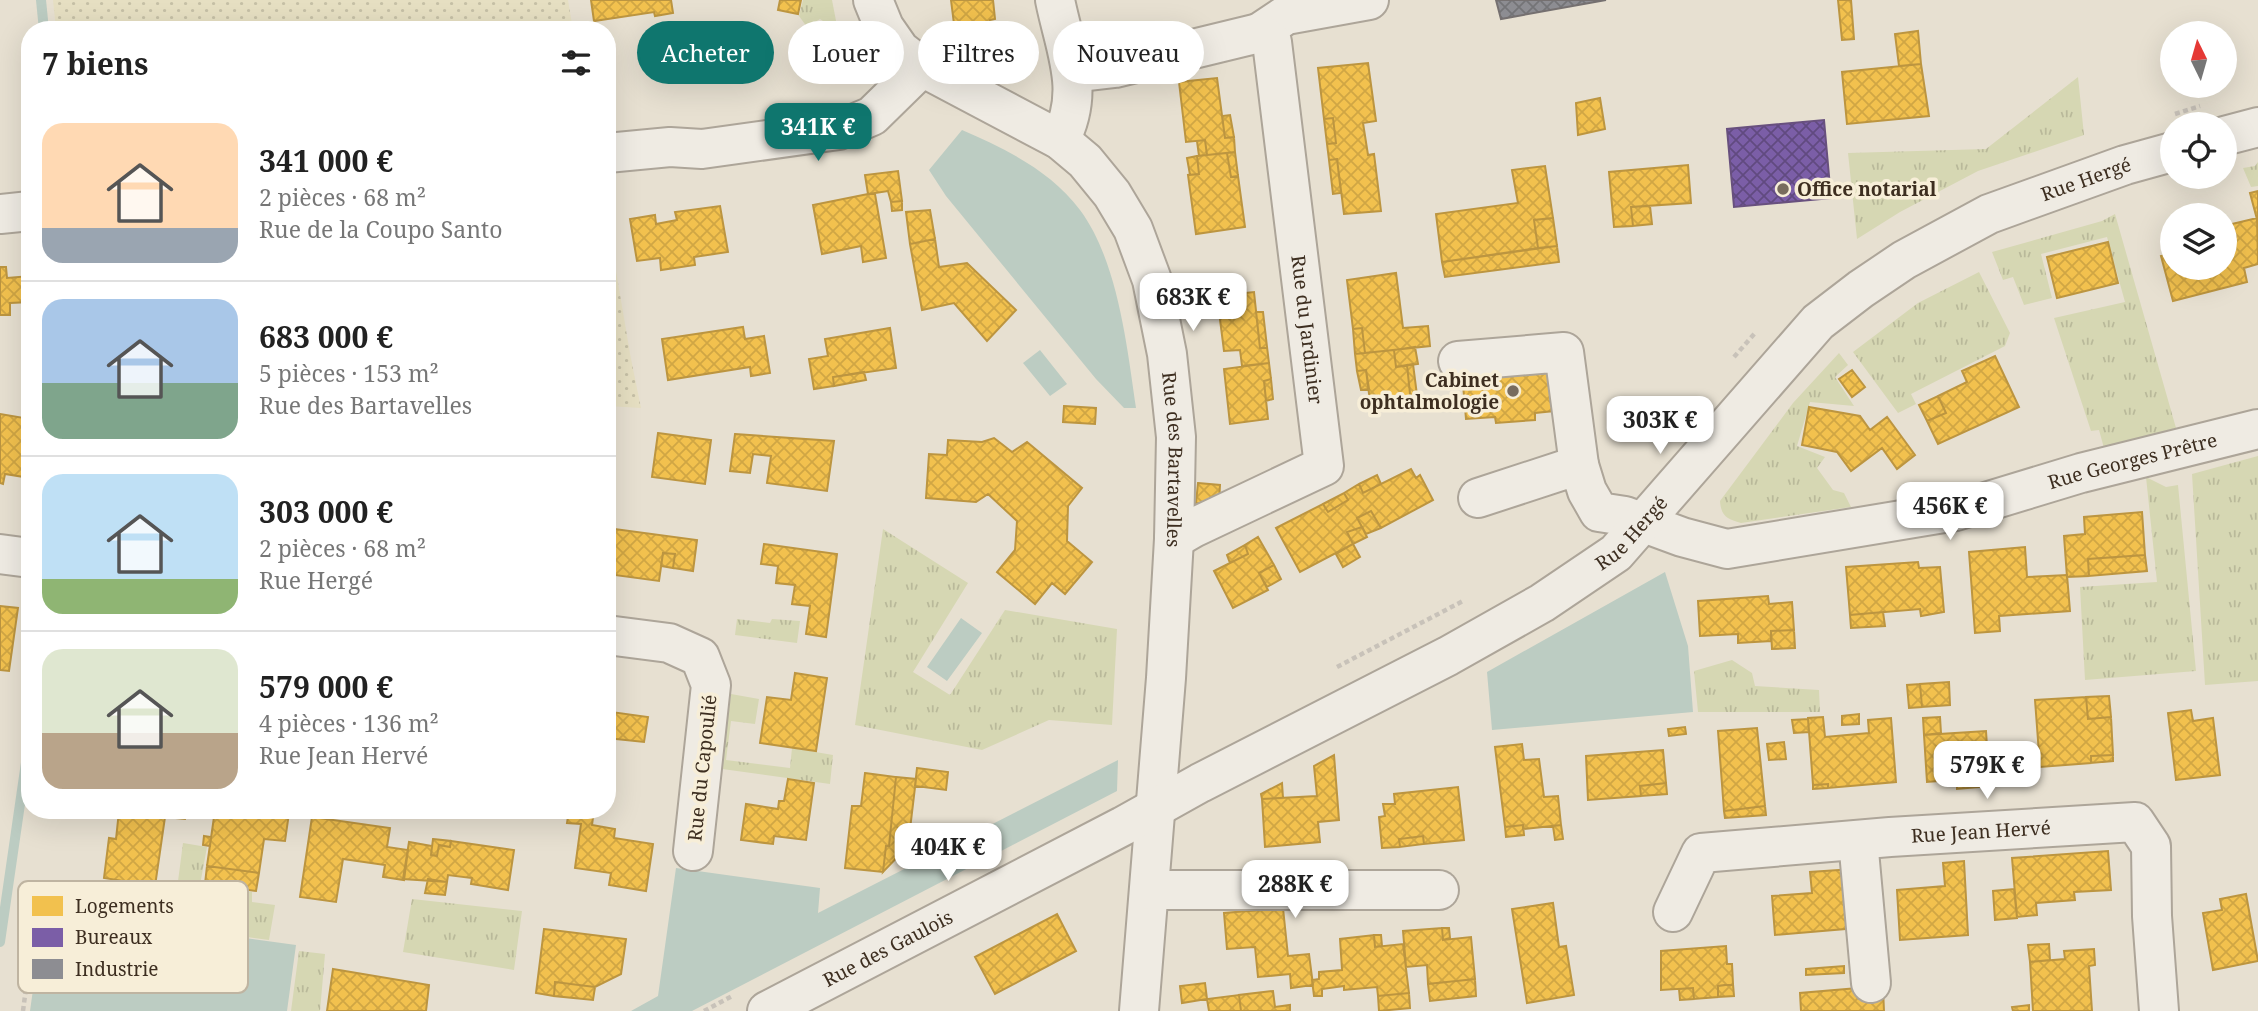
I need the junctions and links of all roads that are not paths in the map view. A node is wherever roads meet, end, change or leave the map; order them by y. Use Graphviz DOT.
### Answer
graph roads {
  1 [pos="873,0"];
  2 [pos="1055,0"];
  3 [pos="1368,0"];
  4 [pos="1060,21"];
  5 [pos="1259,33"];
  6 [pos="1204,47"];
  7 [pos="918,64"];
  8 [pos="918,71"];
  9 [pos="954,84"];
  10 [pos="1073,84"];
  11 [pos="2258,127"];
  12 [pos="2237,133"];
  13 [pos="1060,140"];
  14 [pos="616,152"];
  15 [pos="2160,155"];
  16 [pos="21,212"];
  17 [pos="0,214"];
  18 [pos="1458,361"];
  19 [pos="2258,429"];
  20 [pos="1579,465"];
  21 [pos="1478,498"];
  22 [pos="1641,523"];
  23 [pos="1174,539"];
  24 [pos="0,554"];
  25 [pos="21,557"];
  26 [pos="616,636"];
  27 [pos="1157,807"];
  28 [pos="1858,840"];
  29 [pos="693,851"];
  30 [pos="1150,890"];
  31 [pos="1439,890"];
  32 [pos="1672,912"];
  33 [pos="1871,984"];
  34 [pos="767,1011"];
  35 [pos="1139,1011"];
  36 [pos="2160,1011"];
  1 -- 7 [label="street, Rue des Bartavelles"];
  2 -- 4 [label="street"];
  3 -- 5 [label="street"];
  5 -- 6 [label="street"];
  5 -- 23 [label="street, Rue du Jardinier"];
  8 -- 14 [label="street"];
  9 -- 13 [label="street, Rue des Bartavelles"];
  10 -- 13 [label="street"];
  11 -- 12 [label="street"];
  13 -- 23 [label="street, Rue des Bartavelles"];
  15 -- 22 [label="street, Rue Hergé"];
  16 -- 17 [label="street"];
  18 -- 20 [label="street"];
  19 -- 22 [label="street, Rue Georges Prêtre"];
  20 -- 21 [label="street"];
  20 -- 22 [label="street, Rue Georges Prêtre"];
  22 -- 27 [label="street, Rue Hergé"];
  23 -- 27 [label="street, Rue des Bartavelles"];
  24 -- 25 [label="street"];
  26 -- 29 [label="street, Rue du Capoulié"];
  27 -- 30 [label="street, Rue des Bartavelles"];
  27 -- 34 [label="street, Rue des Gaulois"];
  28 -- 32 [label="street, Rue Jean Hervé"];
  28 -- 33 [label="street"];
  28 -- 36 [label="street, Rue Jean Hervé"];
  30 -- 31 [label="street"];
  30 -- 35 [label="street, Rue des Bartavelles"];
}
